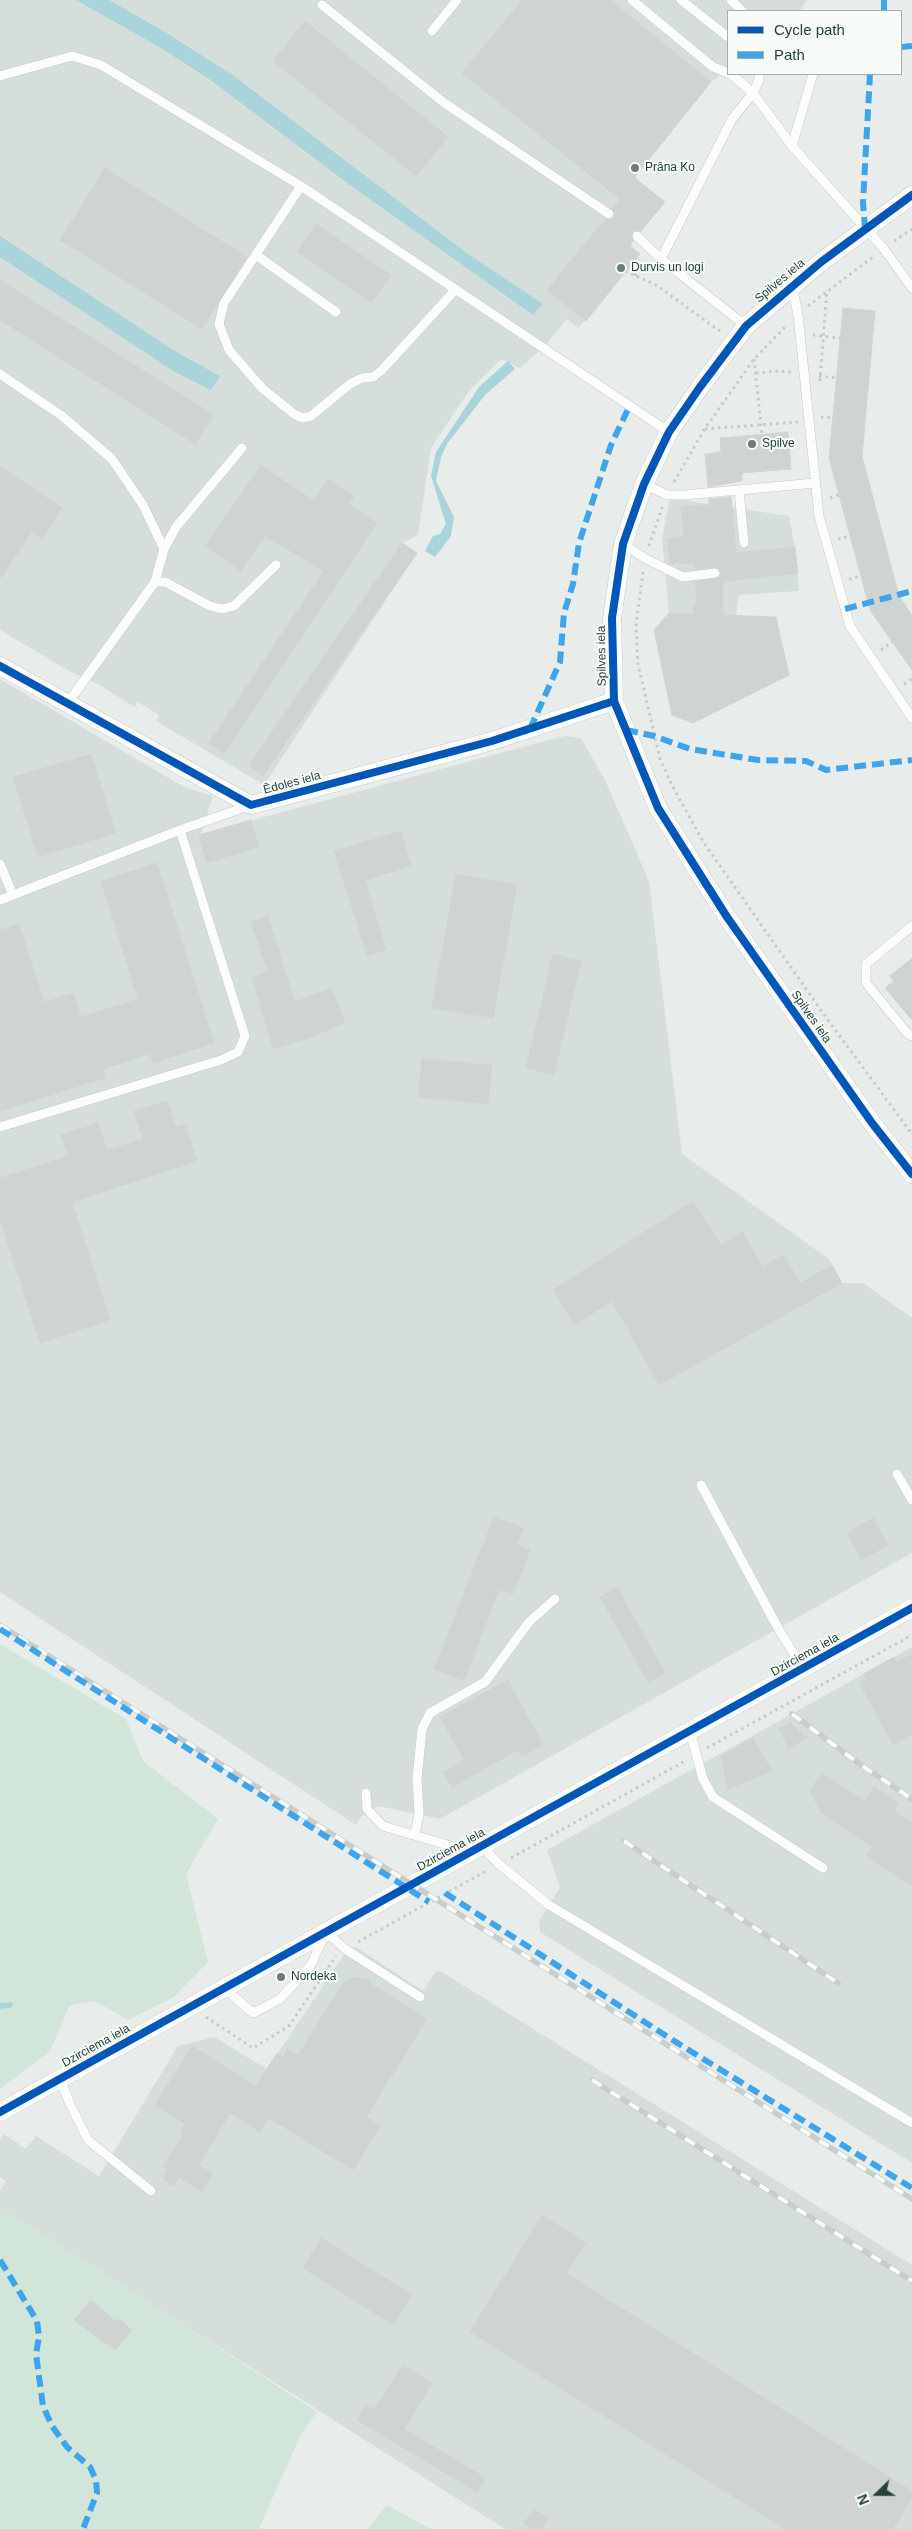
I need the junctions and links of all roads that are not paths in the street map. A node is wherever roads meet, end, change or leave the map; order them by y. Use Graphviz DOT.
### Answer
graph roads {
  1 [pos="457,0"];
  2 [pos="632,0"];
  3 [pos="681,0"];
  4 [pos="731,0"];
  5 [pos="322,5"];
  6 [pos="741,10"];
  7 [pos="432,31"];
  8 [pos="727,36"];
  9 [pos="727,72"];
  10 [pos="732,75"];
  11 [pos="758,75"];
  12 [pos="812,75"];
  13 [pos="0,76"];
  14 [pos="753,93"];
  15 [pos="792,146"];
  16 [pos="301,186"];
  17 [pos="912,195"];
  18 [pos="609,214"];
  19 [pos="865,229"];
  20 [pos="637,236"];
  21 [pos="256,255"];
  22 [pos="661,259"];
  23 [pos="792,285"];
  24 [pos="912,288"];
  25 [pos="456,289"];
  26 [pos="336,312"];
  27 [pos="746,326"];
  28 [pos="0,374"];
  29 [pos="669,432"];
  30 [pos="242,448"];
  31 [pos="815,483"];
  32 [pos="644,484"];
  33 [pos="739,490"];
  34 [pos="744,543"];
  35 [pos="623,544"];
  36 [pos="164,548"];
  37 [pos="276,565"];
  38 [pos="715,572"];
  39 [pos="155,582"];
  40 [pos="0,666"];
  41 [pos="614,701"];
  42 [pos="67,704"];
  43 [pos="912,718"];
  44 [pos="251,805"];
  45 [pos="180,830"];
  46 [pos="0,864"];
  47 [pos="13,895"];
  48 [pos="0,900"];
  49 [pos="912,926"];
  50 [pos="912,1036"];
  51 [pos="0,1127"];
  52 [pos="912,1174"];
  53 [pos="897,1474"];
  54 [pos="701,1485"];
  55 [pos="912,1500"];
  56 [pos="555,1599"];
  57 [pos="912,1608"];
  58 [pos="802,1669"];
  59 [pos="690,1731"];
  60 [pos="366,1793"];
  61 [pos="415,1835"];
  62 [pos="476,1849"];
  63 [pos="823,1868"];
  64 [pos="326,1932"];
  65 [pos="224,1988"];
  66 [pos="420,1997"];
  67 [pos="60,2079"];
  68 [pos="0,2112"];
  69 [pos="912,2124"];
  70 [pos="151,2191"];
  1 -- 7 [label="lane"];
  2 -- 9 [label="lane"];
  3 -- 8 [label="lane"];
  4 -- 6 [label="lane"];
  5 -- 18 [label="lane"];
  10 -- 14 [label="lane"];
  11 -- 14 [label="lane"];
  12 -- 15 [label="lane"];
  13 -- 16 [label="lane"];
  14 -- 15 [label="lane"];
  14 -- 22 [label="lane"];
  15 -- 19 [label="lane"];
  16 -- 21 [label="lane"];
  16 -- 25 [label="lane"];
  17 -- 19 [label="street, Spilves iela"];
  19 -- 23 [label="street, Spilves iela"];
  19 -- 24 [label="lane"];
  20 -- 22 [label="lane"];
  21 -- 25 [label="lane"];
  21 -- 26 [label="lane"];
  22 -- 27 [label="lane"];
  23 -- 27 [label="street, Spilves iela"];
  23 -- 31 [label="lane"];
  25 -- 29 [label="lane"];
  27 -- 29 [label="street, Spilves iela"];
  28 -- 36 [label="lane"];
  29 -- 32 [label="street, Spilves iela"];
  30 -- 36 [label="lane"];
  31 -- 33 [label="lane"];
  31 -- 43 [label="lane"];
  32 -- 33 [label="lane"];
  32 -- 35 [label="street, Spilves iela"];
  33 -- 34 [label="lane"];
  35 -- 38 [label="lane"];
  35 -- 41 [label="street, Spilves iela"];
  36 -- 39 [label="lane"];
  37 -- 39 [label="lane"];
  39 -- 42 [label="lane"];
  40 -- 42 [label="street, Ēdoles iela"];
  41 -- 44 [label="street, Ēdoles iela"];
  41 -- 52 [label="street, Spilves iela"];
  42 -- 44 [label="street, Ēdoles iela"];
  44 -- 45 [label="lane"];
  45 -- 47 [label="lane"];
  45 -- 51 [label="lane"];
  46 -- 47 [label="lane"];
  47 -- 48 [label="lane"];
  49 -- 50 [label="lane"];
  53 -- 55 [label="lane"];
  54 -- 58 [label="lane"];
  56 -- 61 [label="lane"];
  57 -- 58 [label="street, Dzirciema iela"];
  58 -- 59 [label="street, Dzirciema iela"];
  59 -- 62 [label="street, Dzirciema iela"];
  59 -- 63 [label="lane"];
  60 -- 61 [label="lane"];
  61 -- 62 [label="lane"];
  62 -- 64 [label="street, Dzirciema iela"];
  62 -- 69 [label="lane"];
  64 -- 65 [label="street, Dzirciema iela"];
  64 -- 65 [label="lane"];
  64 -- 66 [label="lane"];
  65 -- 67 [label="street, Dzirciema iela"];
  67 -- 68 [label="street, Dzirciema iela"];
  67 -- 70 [label="lane"];
}
